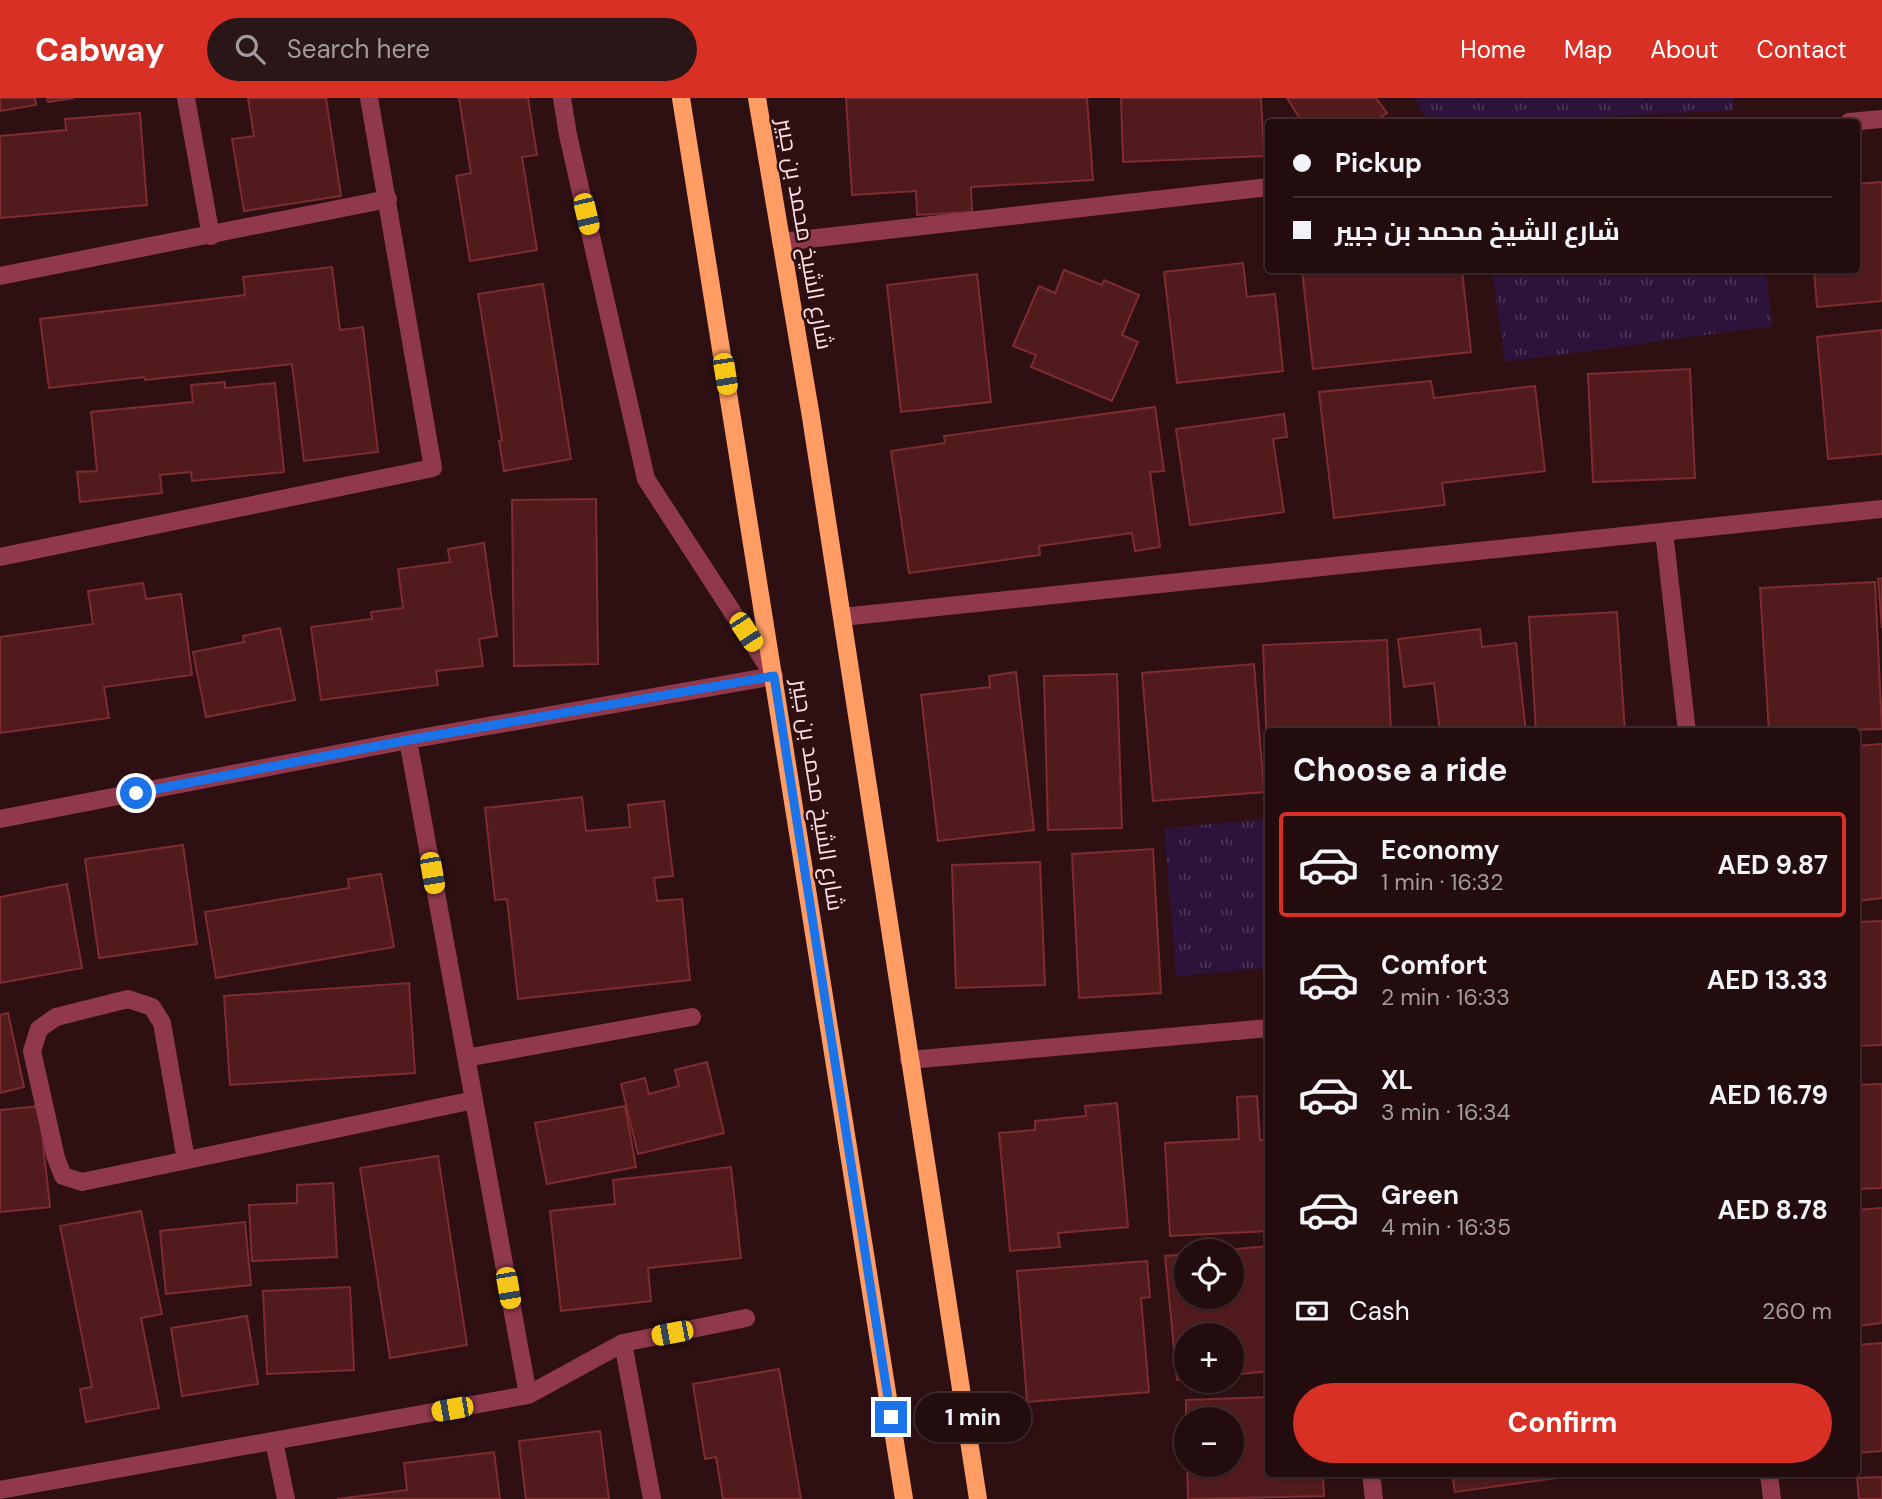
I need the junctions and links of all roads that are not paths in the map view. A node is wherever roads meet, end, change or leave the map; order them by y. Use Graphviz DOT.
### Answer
graph roads {
  1 [pos="186,98"];
  2 [pos="369,98"];
  3 [pos="562,98"];
  4 [pos="681,98"];
  5 [pos="757,98"];
  6 [pos="1882,119"];
  7 [pos="1860,121"];
  8 [pos="1265,187"];
  9 [pos="388,198"];
  10 [pos="211,236"];
  11 [pos="781,242"];
  12 [pos="0,276"];
  13 [pos="1882,509"];
  14 [pos="1664,532"];
  15 [pos="0,557"];
  16 [pos="842,617"];
  17 [pos="774,676"];
  18 [pos="1687,728"];
  19 [pos="408,740"];
  20 [pos="0,819"];
  21 [pos="692,1017"];
  22 [pos="1265,1028"];
  23 [pos="466,1058"];
  24 [pos="909,1060"];
  25 [pos="474,1100"];
  26 [pos="186,1160"];
  27 [pos="746,1318"];
  28 [pos="623,1343"];
  29 [pos="528,1395"];
  30 [pos="274,1441"];
  31 [pos="1371,1477"];
  32 [pos="1769,1477"];
  33 [pos="5,1493"];
  34 [pos="286,1499"];
  35 [pos="652,1499"];
  36 [pos="904,1499"];
  37 [pos="978,1499"];
  38 [pos="1374,1499"];
  39 [pos="1772,1499"];
  1 -- 10 [label="street"];
  2 -- 9 [label="street"];
  3 -- 17 [label="street"];
  4 -- 17 [label="main road, شارع الشيخ محمد بن جبير"];
  5 -- 11 [label="main road, شارع الشيخ محمد بن جبير"];
  6 -- 7 [label="street"];
  8 -- 11 [label="street"];
  9 -- 10 [label="street"];
  9 -- 15 [label="street"];
  10 -- 12 [label="street"];
  11 -- 16 [label="main road, شارع الشيخ محمد بن جبير"];
  13 -- 14 [label="street"];
  14 -- 16 [label="street"];
  14 -- 18 [label="street"];
  16 -- 24 [label="main road, شارع الشيخ محمد بن جبير"];
  17 -- 19 [label="street"];
  17 -- 36 [label="main road, شارع الشيخ محمد بن جبير"];
  19 -- 20 [label="street"];
  19 -- 23 [label="street"];
  21 -- 23 [label="street"];
  22 -- 24 [label="street"];
  23 -- 25 [label="street"];
  24 -- 37 [label="main road, شارع الشيخ محمد بن جبير"];
  25 -- 26 [label="street"];
  25 -- 29 [label="street"];
  26 -- 26 [label="street"];
  27 -- 28 [label="street"];
  28 -- 29 [label="street"];
  28 -- 35 [label="street"];
  29 -- 30 [label="street"];
  30 -- 33 [label="street"];
  30 -- 34 [label="street"];
  31 -- 38 [label="street"];
  32 -- 39 [label="street"];
}
